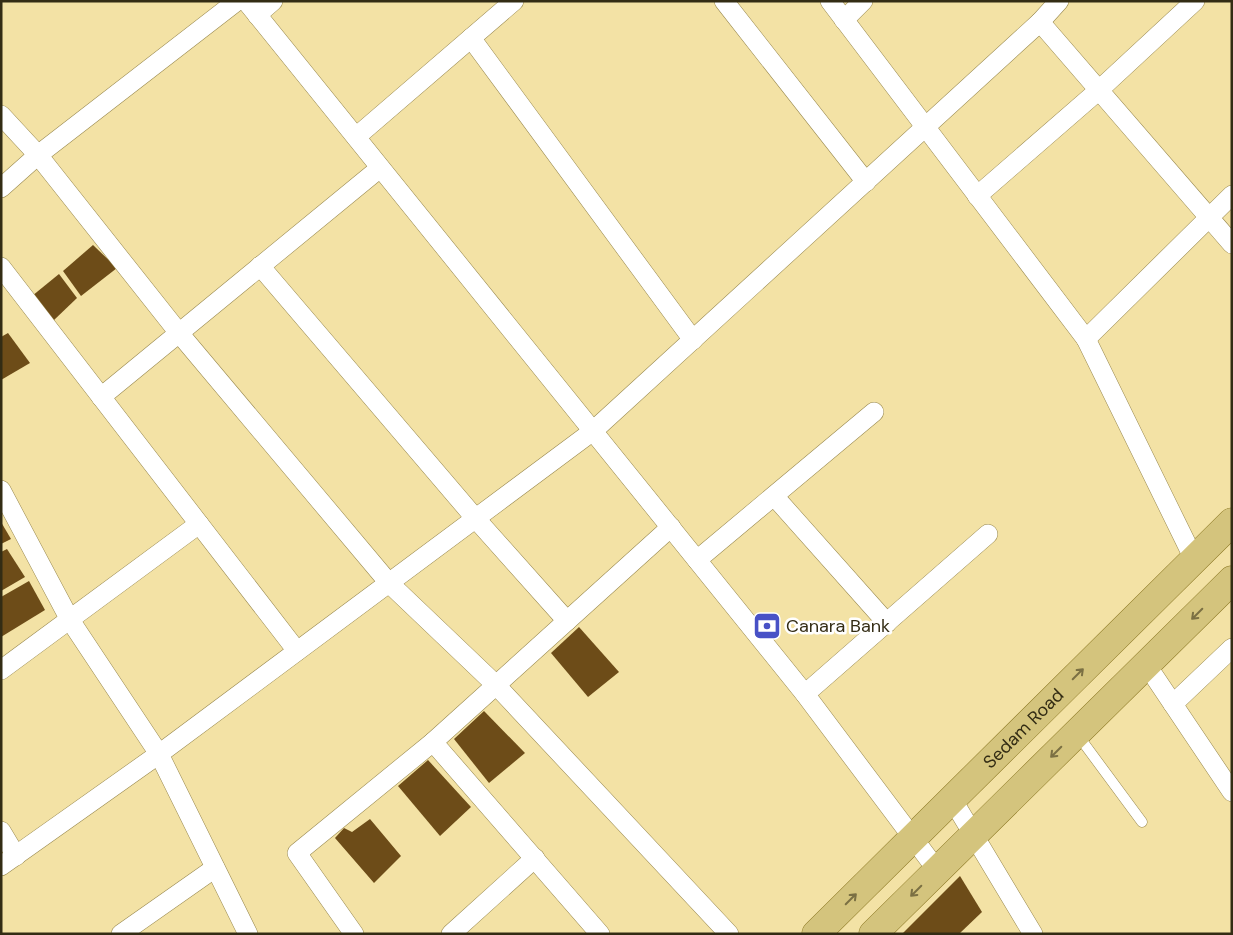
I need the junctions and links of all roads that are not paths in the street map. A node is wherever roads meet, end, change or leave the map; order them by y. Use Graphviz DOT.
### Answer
graph roads {
  1 [pos="237,1"];
  2 [pos="272,1"];
  3 [pos="514,1"];
  4 [pos="724,1"];
  5 [pos="830,1"];
  6 [pos="863,1"];
  7 [pos="1059,1"];
  8 [pos="1195,1"];
  9 [pos="251,8"];
  10 [pos="844,20"];
  11 [pos="1040,22"];
  12 [pos="471,38"];
  13 [pos="1099,90"];
  14 [pos="1,115"];
  15 [pos="925,128"];
  16 [pos="356,137"];
  17 [pos="38,155"];
  18 [pos="380,168"];
  19 [pos="866,182"];
  20 [pos="1,188"];
  21 [pos="1232,195"];
  22 [pos="977,196"];
  23 [pos="1209,218"];
  24 [pos="1232,244"];
  25 [pos="260,266"];
  26 [pos="1,268"];
  27 [pos="179,333"];
  28 [pos="1086,339"];
  29 [pos="693,340"];
  30 [pos="101,397"];
  31 [pos="874,412"];
  32 [pos="593,431"];
  33 [pos="1,490"];
  34 [pos="774,496"];
  35 [pos="476,519"];
  36 [pos="1232,522"];
  37 [pos="199,524"];
  38 [pos="670,527"];
  39 [pos="988,534"];
  40 [pos="1194,559"];
  41 [pos="697,560"];
  42 [pos="1232,580"];
  43 [pos="389,583"];
  44 [pos="70,620"];
  45 [pos="567,621"];
  46 [pos="886,623"];
  47 [pos="1232,648"];
  48 [pos="297,652"];
  49 [pos="1146,664"];
  50 [pos="1,670"];
  51 [pos="496,685"];
  52 [pos="806,694"];
  53 [pos="1173,704"];
  54 [pos="1076,733"];
  55 [pos="434,742"];
  56 [pos="159,754"];
  57 [pos="1232,792"];
  58 [pos="952,799"];
  59 [pos="1142,822"];
  60 [pos="1,831"];
  61 [pos="973,834"];
  62 [pos="913,838"];
  63 [pos="535,858"];
  64 [pos="9,861"];
  65 [pos="215,868"];
  66 [pos="937,870"];
  67 [pos="121,934"];
  68 [pos="248,934"];
  69 [pos="354,934"];
  70 [pos="451,934"];
  71 [pos="600,934"];
  72 [pos="728,934"];
  73 [pos="816,934"];
  74 [pos="873,934"];
  75 [pos="1033,934"];
  1 -- 17 [label="street"];
  2 -- 9 [label="street"];
  3 -- 12 [label="street"];
  4 -- 19 [label="street"];
  5 -- 10 [label="street"];
  6 -- 10 [label="street"];
  7 -- 11 [label="street"];
  8 -- 13 [label="street"];
  9 -- 16 [label="street"];
  10 -- 15 [label="street"];
  11 -- 13 [label="street"];
  11 -- 15 [label="street"];
  12 -- 16 [label="street"];
  12 -- 29 [label="street"];
  13 -- 22 [label="street"];
  13 -- 23 [label="street"];
  14 -- 17 [label="street"];
  15 -- 19 [label="street"];
  15 -- 22 [label="street"];
  16 -- 18 [label="street"];
  17 -- 20 [label="street"];
  17 -- 27 [label="street"];
  18 -- 25 [label="street"];
  18 -- 32 [label="street"];
  19 -- 29 [label="street"];
  21 -- 23 [label="street"];
  22 -- 28 [label="street"];
  23 -- 24 [label="street"];
  23 -- 28 [label="street"];
  25 -- 27 [label="street"];
  25 -- 35 [label="street"];
  26 -- 30 [label="street"];
  27 -- 30 [label="street"];
  27 -- 43 [label="street"];
  28 -- 40 [label="street"];
  29 -- 32 [label="street"];
  30 -- 37 [label="street"];
  31 -- 34 [label="street"];
  32 -- 35 [label="street"];
  32 -- 38 [label="street"];
  33 -- 44 [label="street"];
  34 -- 41 [label="street"];
  34 -- 46 [label="street"];
  35 -- 43 [label="street"];
  35 -- 45 [label="street"];
  36 -- 40 [label="main road, Sedam Road"];
  37 -- 44 [label="street"];
  37 -- 48 [label="street"];
  38 -- 41 [label="street"];
  38 -- 45 [label="street"];
  39 -- 46 [label="street"];
  58 -- 40 [label="main road, Sedam Road, one-way"];
  41 -- 52 [label="street"];
  42 -- 49 [label="main road, one-way"];
  43 -- 48 [label="street"];
  43 -- 51 [label="street"];
  44 -- 50 [label="street"];
  44 -- 56 [label="street"];
  45 -- 51 [label="street"];
  46 -- 52 [label="street"];
  47 -- 53 [label="street"];
  48 -- 56 [label="street"];
  49 -- 53 [label="street"];
  49 -- 54 [label="main road"];
  51 -- 55 [label="street"];
  51 -- 72 [label="street"];
  52 -- 62 [label="street"];
  53 -- 57 [label="street"];
  54 -- 59 [label="lane"];
  54 -- 61 [label="main road, one-way"];
  55 -- 63 [label="street"];
  55 -- 69 [label="street"];
  56 -- 64 [label="street"];
  56 -- 65 [label="street"];
  58 -- 61 [label="street"];
  58 -- 62 [label="main road, Sedam Road"];
  60 -- 64 [label="street"];
  61 -- 66 [label="main road"];
  61 -- 75 [label="street"];
  62 -- 66 [label="street"];
  73 -- 62 [label="main road, Sedam Road, one-way"];
  63 -- 70 [label="street"];
  63 -- 71 [label="street"];
  65 -- 67 [label="street"];
  65 -- 68 [label="street"];
  66 -- 74 [label="main road, one-way"];
}
